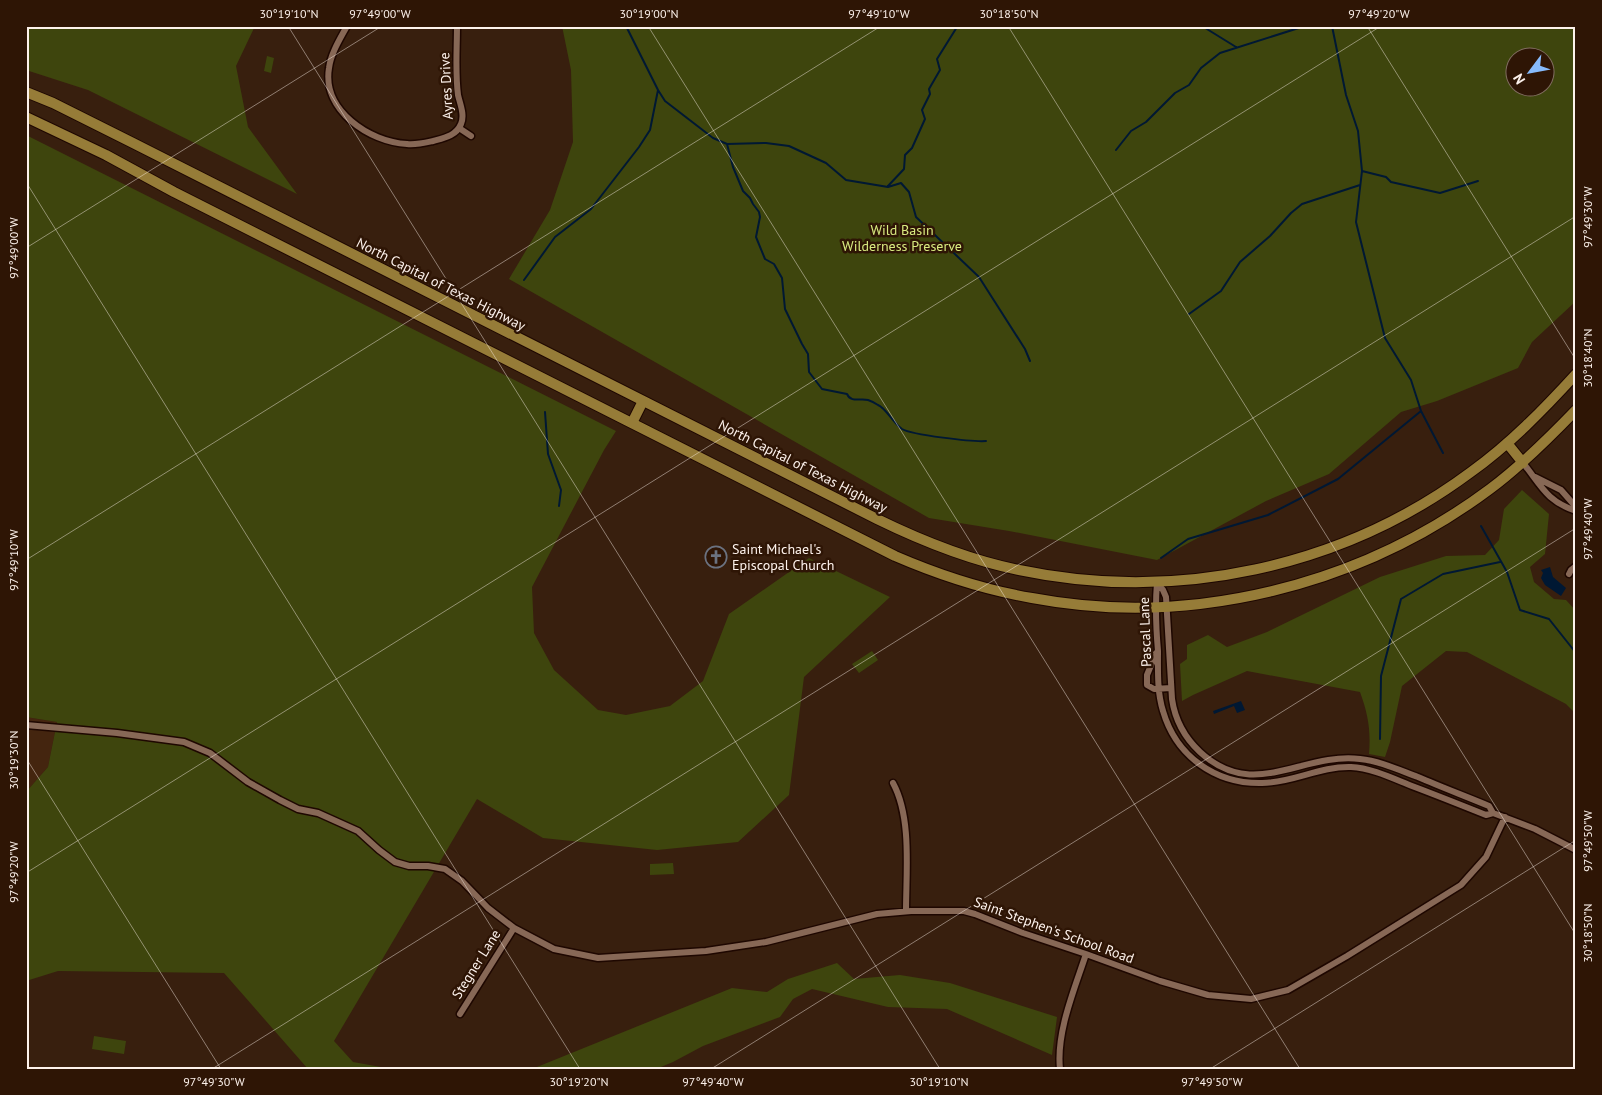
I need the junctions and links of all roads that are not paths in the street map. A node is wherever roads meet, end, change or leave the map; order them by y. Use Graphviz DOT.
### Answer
graph roads {
  1 [pos="347,26"];
  2 [pos="457,26"];
  3 [pos="26,92"];
  4 [pos="26,117"];
  5 [pos="459,128"];
  6 [pos="472,136"];
  7 [pos="1576,374"];
  8 [pos="643,401"];
  9 [pos="1576,410"];
  10 [pos="632,424"];
  11 [pos="1507,443"];
  12 [pos="1523,463"];
  13 [pos="1534,477"];
  14 [pos="1561,490"];
  15 [pos="1553,500"];
  16 [pos="1576,509"];
  17 [pos="1576,566"];
  18 [pos="1569,574"];
  19 [pos="1157,583"];
  20 [pos="1156,607"];
  21 [pos="1167,607"];
  22 [pos="1157,647"];
  23 [pos="1171,688"];
  24 [pos="1159,689"];
  25 [pos="1173,708"];
  26 [pos="1162,710"];
  27 [pos="26,725"];
  28 [pos="1296,767"];
  29 [pos="1229,770"];
  30 [pos="1297,777"];
  31 [pos="1226,778"];
  32 [pos="893,783"];
  33 [pos="1493,813"];
  34 [pos="1505,817"];
  35 [pos="1576,850"];
  36 [pos="906,912"];
  37 [pos="514,928"];
  38 [pos="1086,954"];
  39 [pos="460,1014"];
  40 [pos="1060,1069"];
  1 -- 5 [label="street"];
  2 -- 5 [label="street, Ayres Drive"];
  3 -- 8 [label="highway, North Capital of Texas Highway"];
  4 -- 10 [label="highway"];
  5 -- 6 [label="street, Ayres Drive"];
  7 -- 11 [label="highway, North Capital of Texas Highway"];
  8 -- 10 [label="highway"];
  8 -- 19 [label="highway, North Capital of Texas Highway"];
  9 -- 12 [label="highway"];
  10 -- 20 [label="highway"];
  11 -- 12 [label="highway"];
  11 -- 19 [label="highway, North Capital of Texas Highway"];
  12 -- 13 [label="street"];
  12 -- 21 [label="highway"];
  13 -- 14 [label="street"];
  13 -- 15 [label="street"];
  14 -- 15 [label="street"];
  14 -- 16 [label="street"];
  15 -- 16 [label="street"];
  17 -- 18 [label="street"];
  19 -- 20 [label="street, Pascal Lane"];
  19 -- 21 [label="street, Pascal Lane"];
  20 -- 21 [label="highway"];
  20 -- 22 [label="street, Pascal Lane"];
  21 -- 23 [label="street, Pascal Lane"];
  22 -- 24 [label="street, Pascal Lane"];
  22 -- 24 [label="street"];
  23 -- 24 [label="street"];
  23 -- 25 [label="street, Pascal Lane"];
  24 -- 26 [label="street, Pascal Lane"];
  25 -- 26 [label="street"];
  25 -- 29 [label="street, Pascal Lane"];
  26 -- 31 [label="street, Pascal Lane"];
  27 -- 37 [label="street, Saint Stephen's School Road"];
  28 -- 29 [label="street, Pascal Lane"];
  28 -- 30 [label="street"];
  28 -- 33 [label="street, Pascal Lane"];
  29 -- 31 [label="street"];
  30 -- 31 [label="street, Pascal Lane"];
  30 -- 33 [label="street, Pascal Lane"];
  32 -- 36 [label="street"];
  33 -- 34 [label="street, Pascal Lane"];
  34 -- 35 [label="street, Pascal Lane"];
  34 -- 38 [label="street, Saint Stephen's School Road"];
  36 -- 37 [label="street, Saint Stephen's School Road"];
  36 -- 38 [label="street, Saint Stephen's School Road"];
  37 -- 39 [label="street, Stegner Lane"];
  38 -- 40 [label="street"];
}
